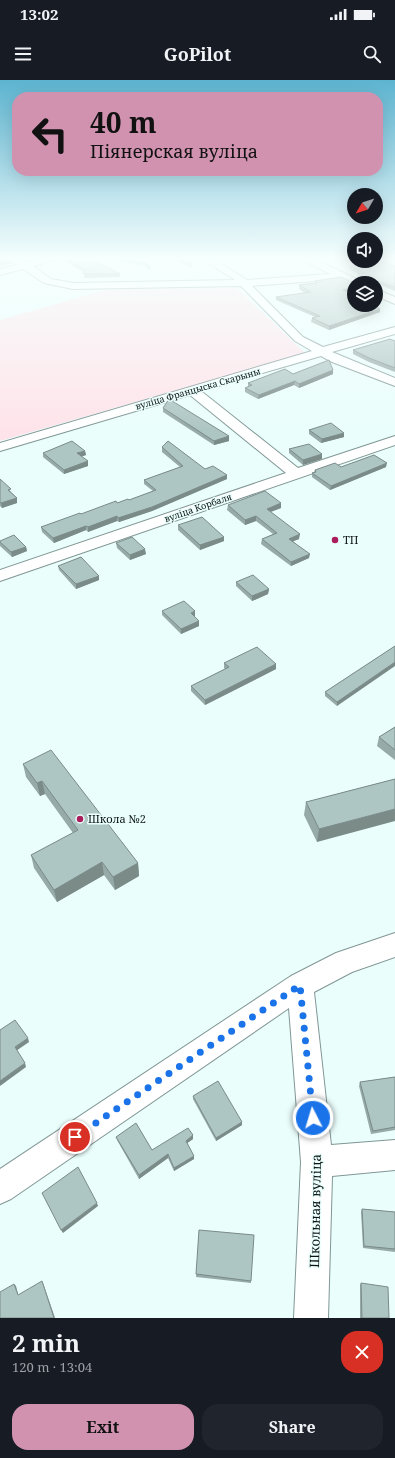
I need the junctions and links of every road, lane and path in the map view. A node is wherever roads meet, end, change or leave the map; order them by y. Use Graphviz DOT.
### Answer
graph roads {
  1 [pos="276,315"];
  2 [pos="395,330"];
  3 [pos="322,352"];
  4 [pos="395,382"];
  5 [pos="193,391"];
  6 [pos="395,440"];
  7 [pos="0,447"];
  8 [pos="296,474"];
  9 [pos="0,576"];
  10 [pos="395,945"];
  11 [pos="300,985"];
  12 [pos="395,1155"];
  13 [pos="317,1162"];
  14 [pos="0,1188"];
  15 [pos="311,1318"];
  1 -- 3 [label="street"];
  2 -- 3 [label="street, вуліца Францыска Скарыны"];
  3 -- 4 [label="street"];
  3 -- 5 [label="street, вуліца Францыска Скарыны"];
  5 -- 7 [label="street, вуліца Францыска Скарыны"];
  5 -- 8 [label="street"];
  6 -- 8 [label="street, вуліца Корбаля"];
  8 -- 9 [label="street, вуліца Корбаля"];
  10 -- 11 [label="street"];
  11 -- 13 [label="street, Школьная вуліца"];
  11 -- 14 [label="street"];
  12 -- 13 [label="street"];
  13 -- 15 [label="street, Школьная вуліца"];
}
